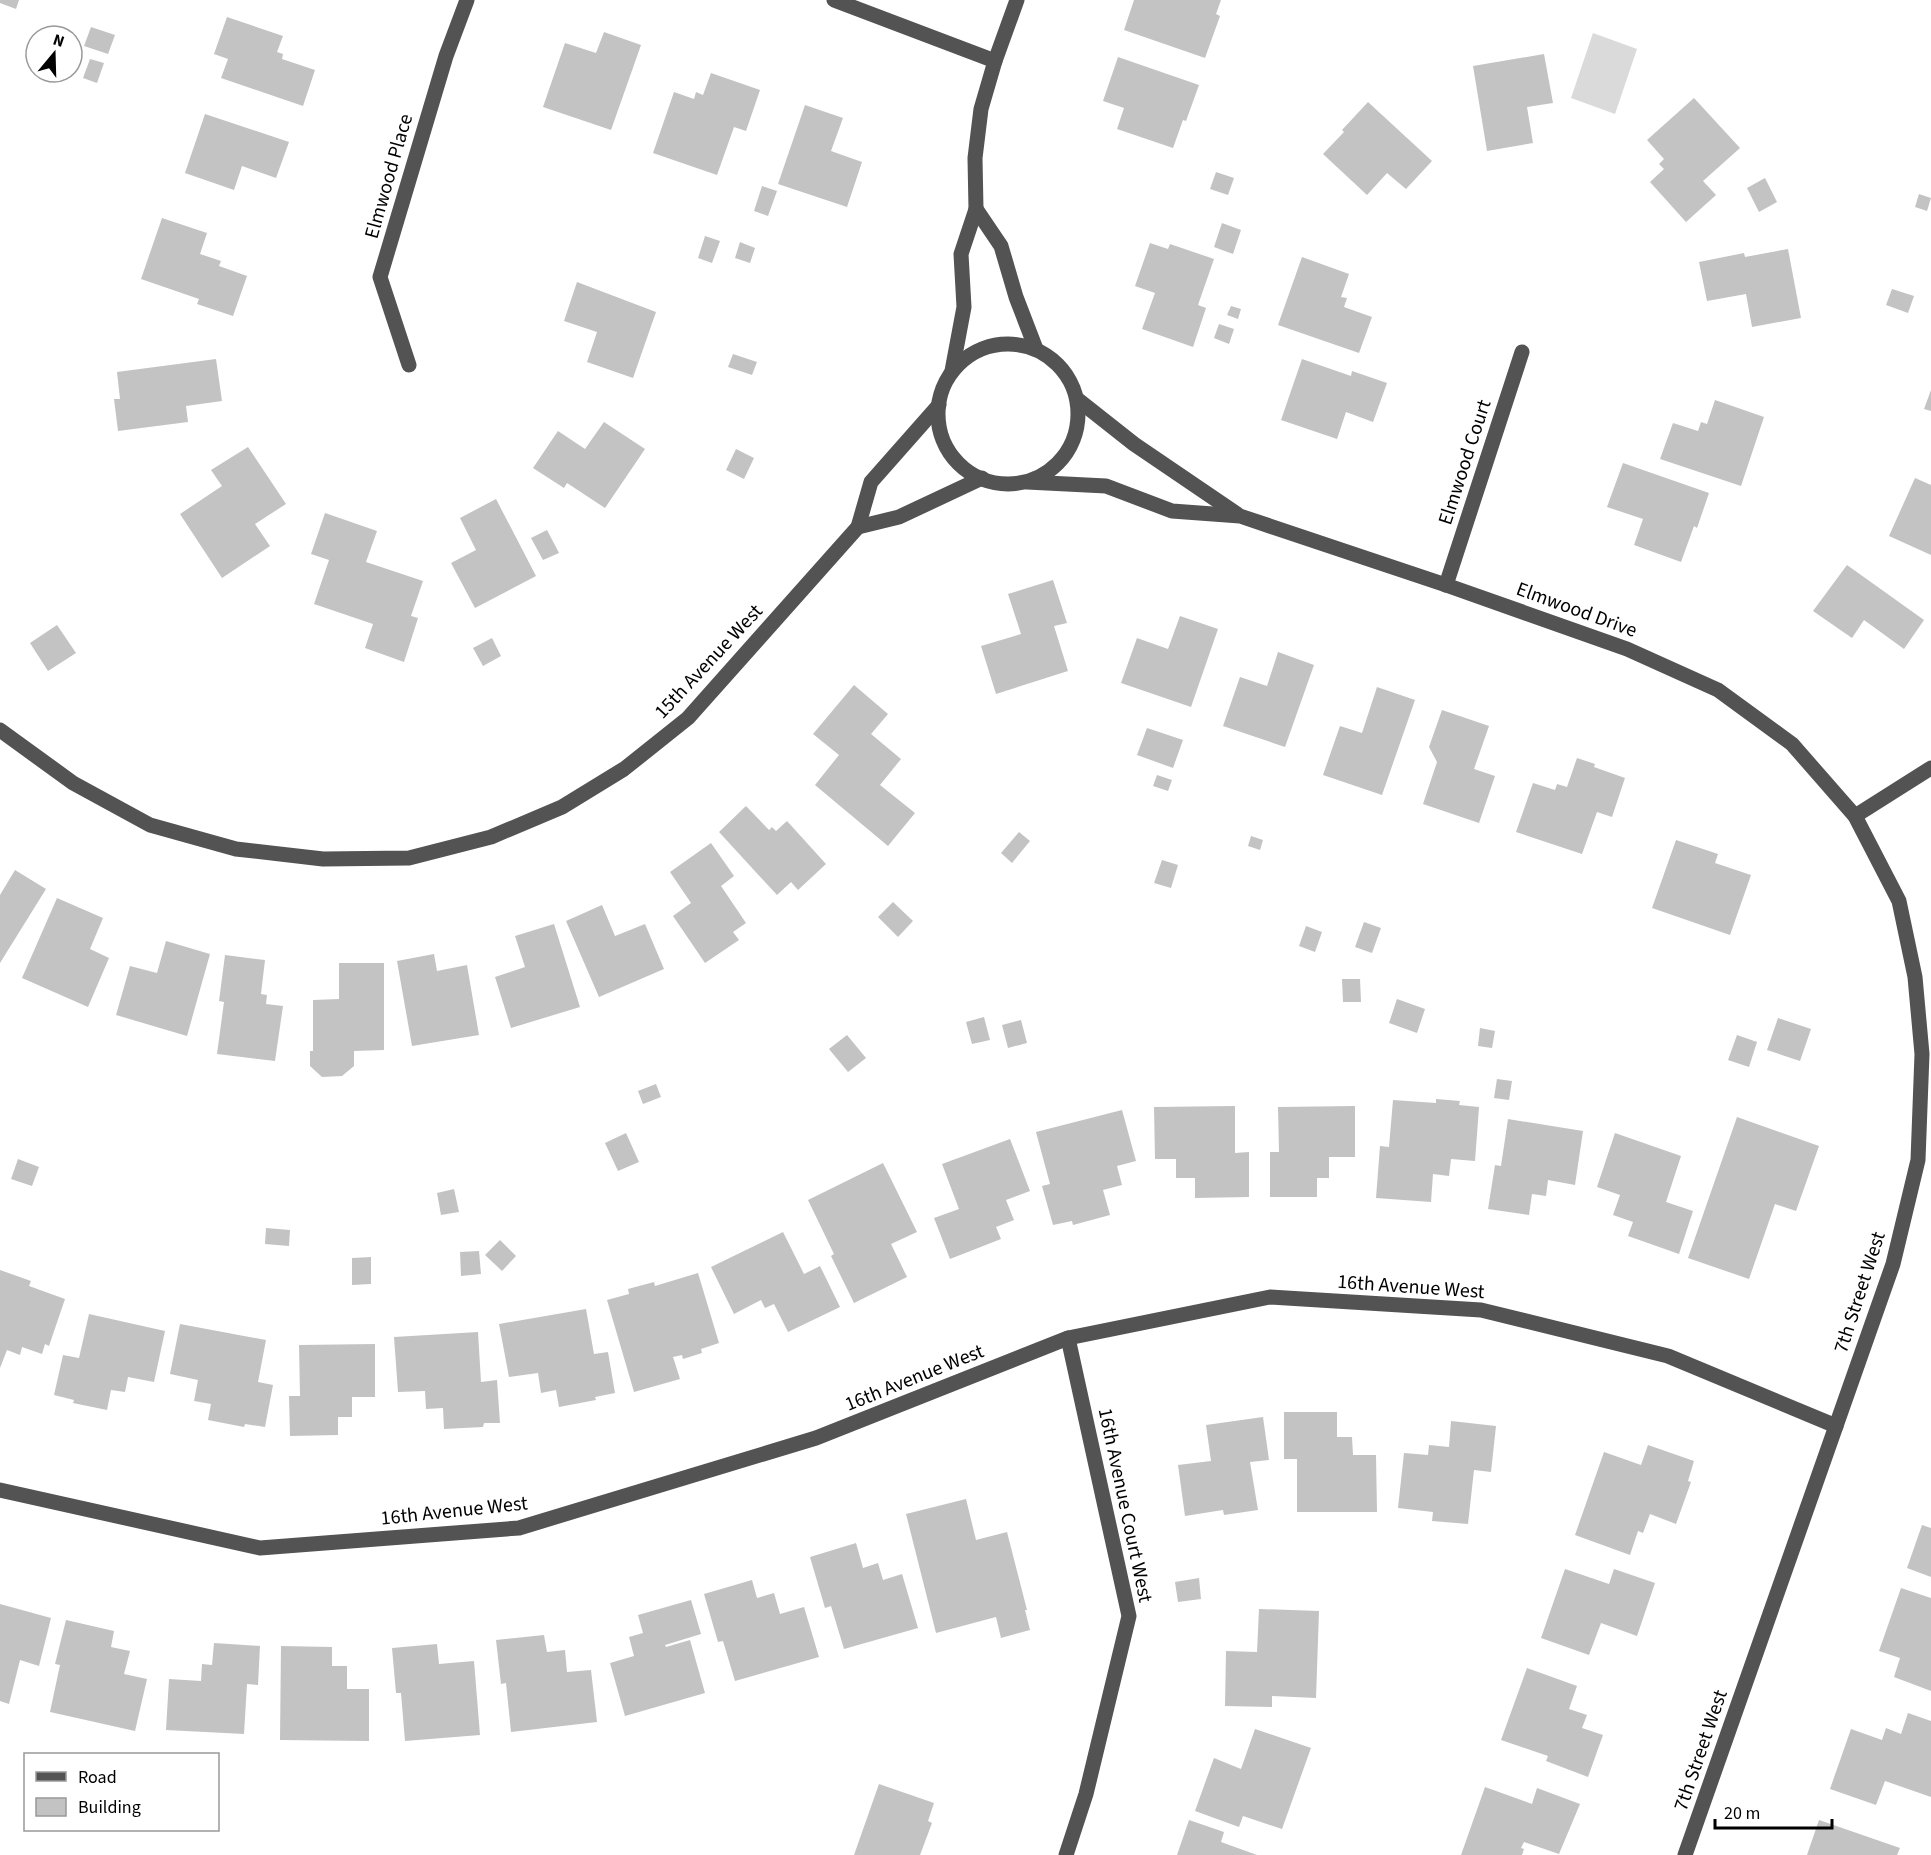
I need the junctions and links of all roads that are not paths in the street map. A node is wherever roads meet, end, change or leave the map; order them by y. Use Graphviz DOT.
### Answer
graph roads {
  1 [pos="466,0"];
  2 [pos="834,0"];
  3 [pos="1017,0"];
  4 [pos="995,61"];
  5 [pos="976,209"];
  6 [pos="1036,349"];
  7 [pos="1522,352"];
  8 [pos="409,365"];
  9 [pos="952,371"];
  10 [pos="1077,399"];
  11 [pos="939,405"];
  12 [pos="982,478"];
  13 [pos="1027,482"];
  14 [pos="1240,516"];
  15 [pos="858,527"];
  16 [pos="1446,585"];
  17 [pos="0,730"];
  18 [pos="1931,768"];
  19 [pos="1855,816"];
  20 [pos="1068,1338"];
  21 [pos="1836,1426"];
  22 [pos="0,1490"];
  23 [pos="1066,1855"];
  24 [pos="1685,1855"];
  1 -- 8 [label="street, Elmwood Place"];
  2 -- 4 [label="street"];
  3 -- 4 [label="street"];
  4 -- 5 [label="street"];
  5 -- 6 [label="street"];
  5 -- 9 [label="street"];
  6 -- 9 [label="street"];
  6 -- 10 [label="street"];
  7 -- 16 [label="street, Elmwood Court"];
  9 -- 11 [label="street"];
  10 -- 13 [label="street"];
  10 -- 14 [label="street, Elmwood Drive"];
  11 -- 12 [label="street"];
  11 -- 15 [label="street, 15th Avenue West"];
  12 -- 13 [label="street"];
  12 -- 15 [label="street"];
  13 -- 14 [label="street, Elmwood Drive"];
  14 -- 16 [label="street, Elmwood Drive"];
  15 -- 17 [label="street, 15th Avenue West"];
  16 -- 19 [label="street, Elmwood Drive"];
  18 -- 19 [label="street"];
  19 -- 21 [label="street, 7th Street West"];
  20 -- 21 [label="street, 16th Avenue West"];
  20 -- 22 [label="street, 16th Avenue West"];
  20 -- 23 [label="street, 16th Avenue Court West"];
  21 -- 24 [label="street, 7th Street West"];
}
